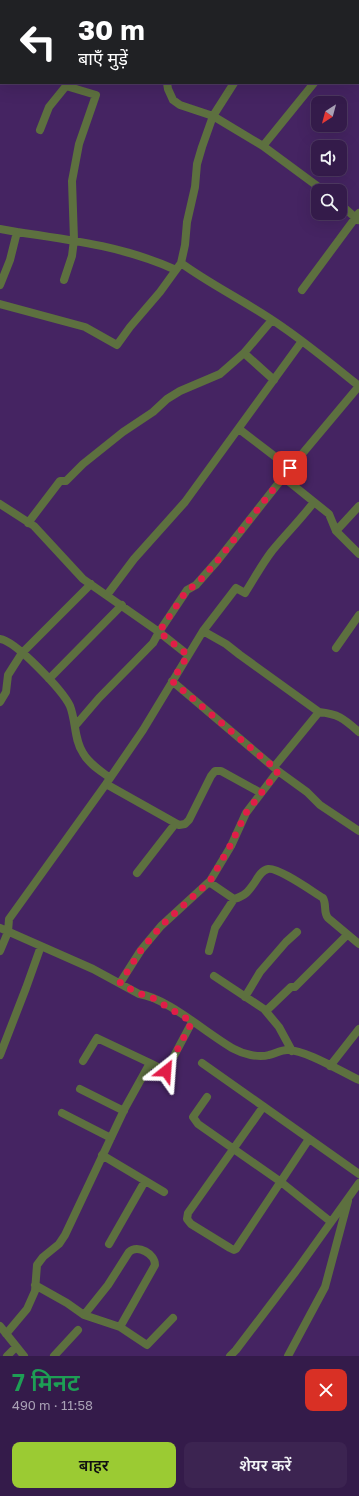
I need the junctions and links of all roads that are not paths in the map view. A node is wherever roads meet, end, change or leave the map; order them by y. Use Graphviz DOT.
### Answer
graph roads {
  1 [pos="167,84"];
  2 [pos="233,84"];
  3 [pos="313,84"];
  4 [pos="66,85"];
  5 [pos="213,116"];
  6 [pos="40,130"];
  7 [pos="264,146"];
  8 [pos="315,184"];
  9 [pos="347,209"];
  10 [pos="358,217"];
  11 [pos="0,229"];
  12 [pos="17,232"];
  13 [pos="74,240"];
  14 [pos="181,263"];
  15 [pos="176,270"];
  16 [pos="64,280"];
  17 [pos="0,285"];
  18 [pos="302,290"];
  19 [pos="0,304"];
  20 [pos="272,320"];
  21 [pos="302,341"];
  22 [pos="244,353"];
  23 [pos="274,380"];
  24 [pos="359,386"];
  25 [pos="239,429"];
  26 [pos="290,468"];
  27 [pos="283,477"];
  28 [pos="314,502"];
  29 [pos="0,504"];
  30 [pos="359,506"];
  31 [pos="28,523"];
  32 [pos="336,531"];
  33 [pos="359,554"];
  34 [pos="91,584"];
  35 [pos="107,595"];
  36 [pos="122,605"];
  37 [pos="359,615"];
  38 [pos="203,630"];
  39 [pos="159,632"];
  40 [pos="2,638"];
  41 [pos="336,648"];
  42 [pos="22,653"];
  43 [pos="188,655"];
  44 [pos="48,679"];
  45 [pos="172,681"];
  46 [pos="0,702"];
  47 [pos="319,712"];
  48 [pos="75,726"];
  49 [pos="359,732"];
  50 [pos="276,769"];
  51 [pos="108,781"];
  52 [pos="262,793"];
  53 [pos="175,824"];
  54 [pos="359,831"];
  55 [pos="137,873"];
  56 [pos="209,882"];
  57 [pos="234,898"];
  58 [pos="0,928"];
  59 [pos="8,932"];
  60 [pos="297,932"];
  61 [pos="347,934"];
  62 [pos="359,944"];
  63 [pos="41,946"];
  64 [pos="0,951"];
  65 [pos="209,951"];
  66 [pos="214,976"];
  67 [pos="120,983"];
  68 [pos="245,997"];
  69 [pos="266,1011"];
  70 [pos="192,1022"];
  71 [pos="359,1029"];
  72 [pos="292,1051"];
  73 [pos="0,1056"];
  74 [pos="83,1061"];
  75 [pos="150,1063"];
  76 [pos="202,1063"];
  77 [pos="330,1066"];
  78 [pos="359,1080"];
  79 [pos="80,1089"];
  80 [pos="207,1097"];
  81 [pos="264,1107"];
  82 [pos="124,1111"];
  83 [pos="62,1113"];
  84 [pos="111,1138"];
  85 [pos="309,1139"];
  86 [pos="234,1149"];
  87 [pos="102,1156"];
  88 [pos="359,1174"];
  89 [pos="145,1181"];
  90 [pos="281,1182"];
  91 [pos="359,1183"];
  92 [pos="164,1192"];
  93 [pos="349,1196"];
  94 [pos="331,1222"];
  95 [pos="109,1244"];
  96 [pos="35,1285"];
  97 [pos="84,1315"];
  98 [pos="173,1318"];
  99 [pos="0,1326"];
  100 [pos="120,1327"];
  101 [pos="78,1330"];
  102 [pos="6,1334"];
  103 [pos="16,1347"];
  104 [pos="7,1356"];
  105 [pos="24,1356"];
  106 [pos="54,1356"];
  107 [pos="230,1356"];
  108 [pos="288,1356"];
  1 -- 5 [label="street"];
  2 -- 5 [label="street"];
  3 -- 7 [label="street"];
  4 -- 6 [label="street"];
  4 -- 13 [label="street"];
  5 -- 7 [label="street"];
  5 -- 14 [label="street"];
  7 -- 8 [label="street"];
  9 -- 10 [label="street"];
  10 -- 18 [label="street"];
  11 -- 12 [label="street"];
  12 -- 13 [label="street"];
  12 -- 17 [label="street"];
  13 -- 15 [label="street"];
  13 -- 16 [label="street"];
  14 -- 15 [label="street"];
  14 -- 20 [label="street"];
  15 -- 19 [label="street"];
  20 -- 21 [label="street"];
  20 -- 22 [label="street"];
  21 -- 23 [label="street"];
  21 -- 24 [label="street"];
  22 -- 23 [label="street"];
  22 -- 31 [label="street"];
  23 -- 25 [label="street"];
  24 -- 26 [label="street"];
  25 -- 26 [label="street"];
  25 -- 35 [label="street"];
  26 -- 27 [label="street"];
  27 -- 28 [label="street"];
  27 -- 39 [label="street"];
  28 -- 32 [label="street"];
  28 -- 38 [label="street"];
  29 -- 31 [label="street"];
  30 -- 32 [label="street"];
  31 -- 34 [label="street"];
  32 -- 33 [label="street"];
  34 -- 35 [label="street"];
  34 -- 42 [label="street"];
  35 -- 36 [label="street"];
  36 -- 39 [label="street"];
  36 -- 44 [label="street"];
  37 -- 41 [label="street"];
  38 -- 43 [label="street"];
  38 -- 47 [label="street"];
  39 -- 43 [label="street"];
  39 -- 48 [label="street"];
  40 -- 42 [label="street"];
  42 -- 44 [label="street"];
  42 -- 46 [label="street"];
  43 -- 45 [label="street"];
  44 -- 48 [label="street"];
  45 -- 50 [label="street"];
  45 -- 51 [label="street"];
  47 -- 49 [label="street"];
  47 -- 50 [label="street"];
  48 -- 51 [label="street"];
  50 -- 52 [label="street"];
  50 -- 54 [label="street"];
  51 -- 53 [label="street"];
  51 -- 59 [label="street"];
  52 -- 53 [label="street"];
  52 -- 56 [label="street"];
  53 -- 55 [label="street"];
  56 -- 57 [label="street"];
  56 -- 67 [label="street"];
  57 -- 61 [label="street"];
  57 -- 65 [label="street"];
  58 -- 59 [label="street"];
  59 -- 63 [label="street"];
  59 -- 64 [label="street"];
  60 -- 68 [label="street"];
  61 -- 62 [label="street"];
  61 -- 69 [label="street"];
  63 -- 67 [label="street"];
  63 -- 73 [label="street"];
  66 -- 68 [label="street"];
  67 -- 70 [label="street"];
  68 -- 69 [label="street"];
  69 -- 72 [label="street"];
  70 -- 72 [label="street"];
  70 -- 75 [label="street"];
  71 -- 77 [label="street"];
  72 -- 77 [label="street"];
  74 -- 75 [label="street"];
  75 -- 82 [label="street"];
  76 -- 81 [label="street"];
  77 -- 78 [label="street"];
  79 -- 82 [label="street"];
  80 -- 86 [label="street"];
  81 -- 85 [label="street"];
  81 -- 86 [label="street"];
  82 -- 84 [label="street"];
  83 -- 84 [label="street"];
  84 -- 87 [label="street"];
  85 -- 88 [label="street"];
  85 -- 90 [label="street"];
  86 -- 90 [label="street"];
  86 -- 90 [label="street"];
  87 -- 89 [label="street"];
  87 -- 96 [label="street"];
  89 -- 92 [label="street"];
  89 -- 95 [label="street"];
  90 -- 94 [label="street"];
  91 -- 93 [label="street"];
  93 -- 94 [label="street"];
  93 -- 108 [label="street"];
  94 -- 107 [label="street"];
  96 -- 97 [label="street"];
  96 -- 102 [label="street"];
  97 -- 100 [label="street"];
  97 -- 100 [label="street"];
  98 -- 100 [label="street"];
  99 -- 102 [label="street"];
  101 -- 106 [label="street"];
  102 -- 103 [label="street"];
  103 -- 104 [label="street"];
  103 -- 105 [label="street"];
}
